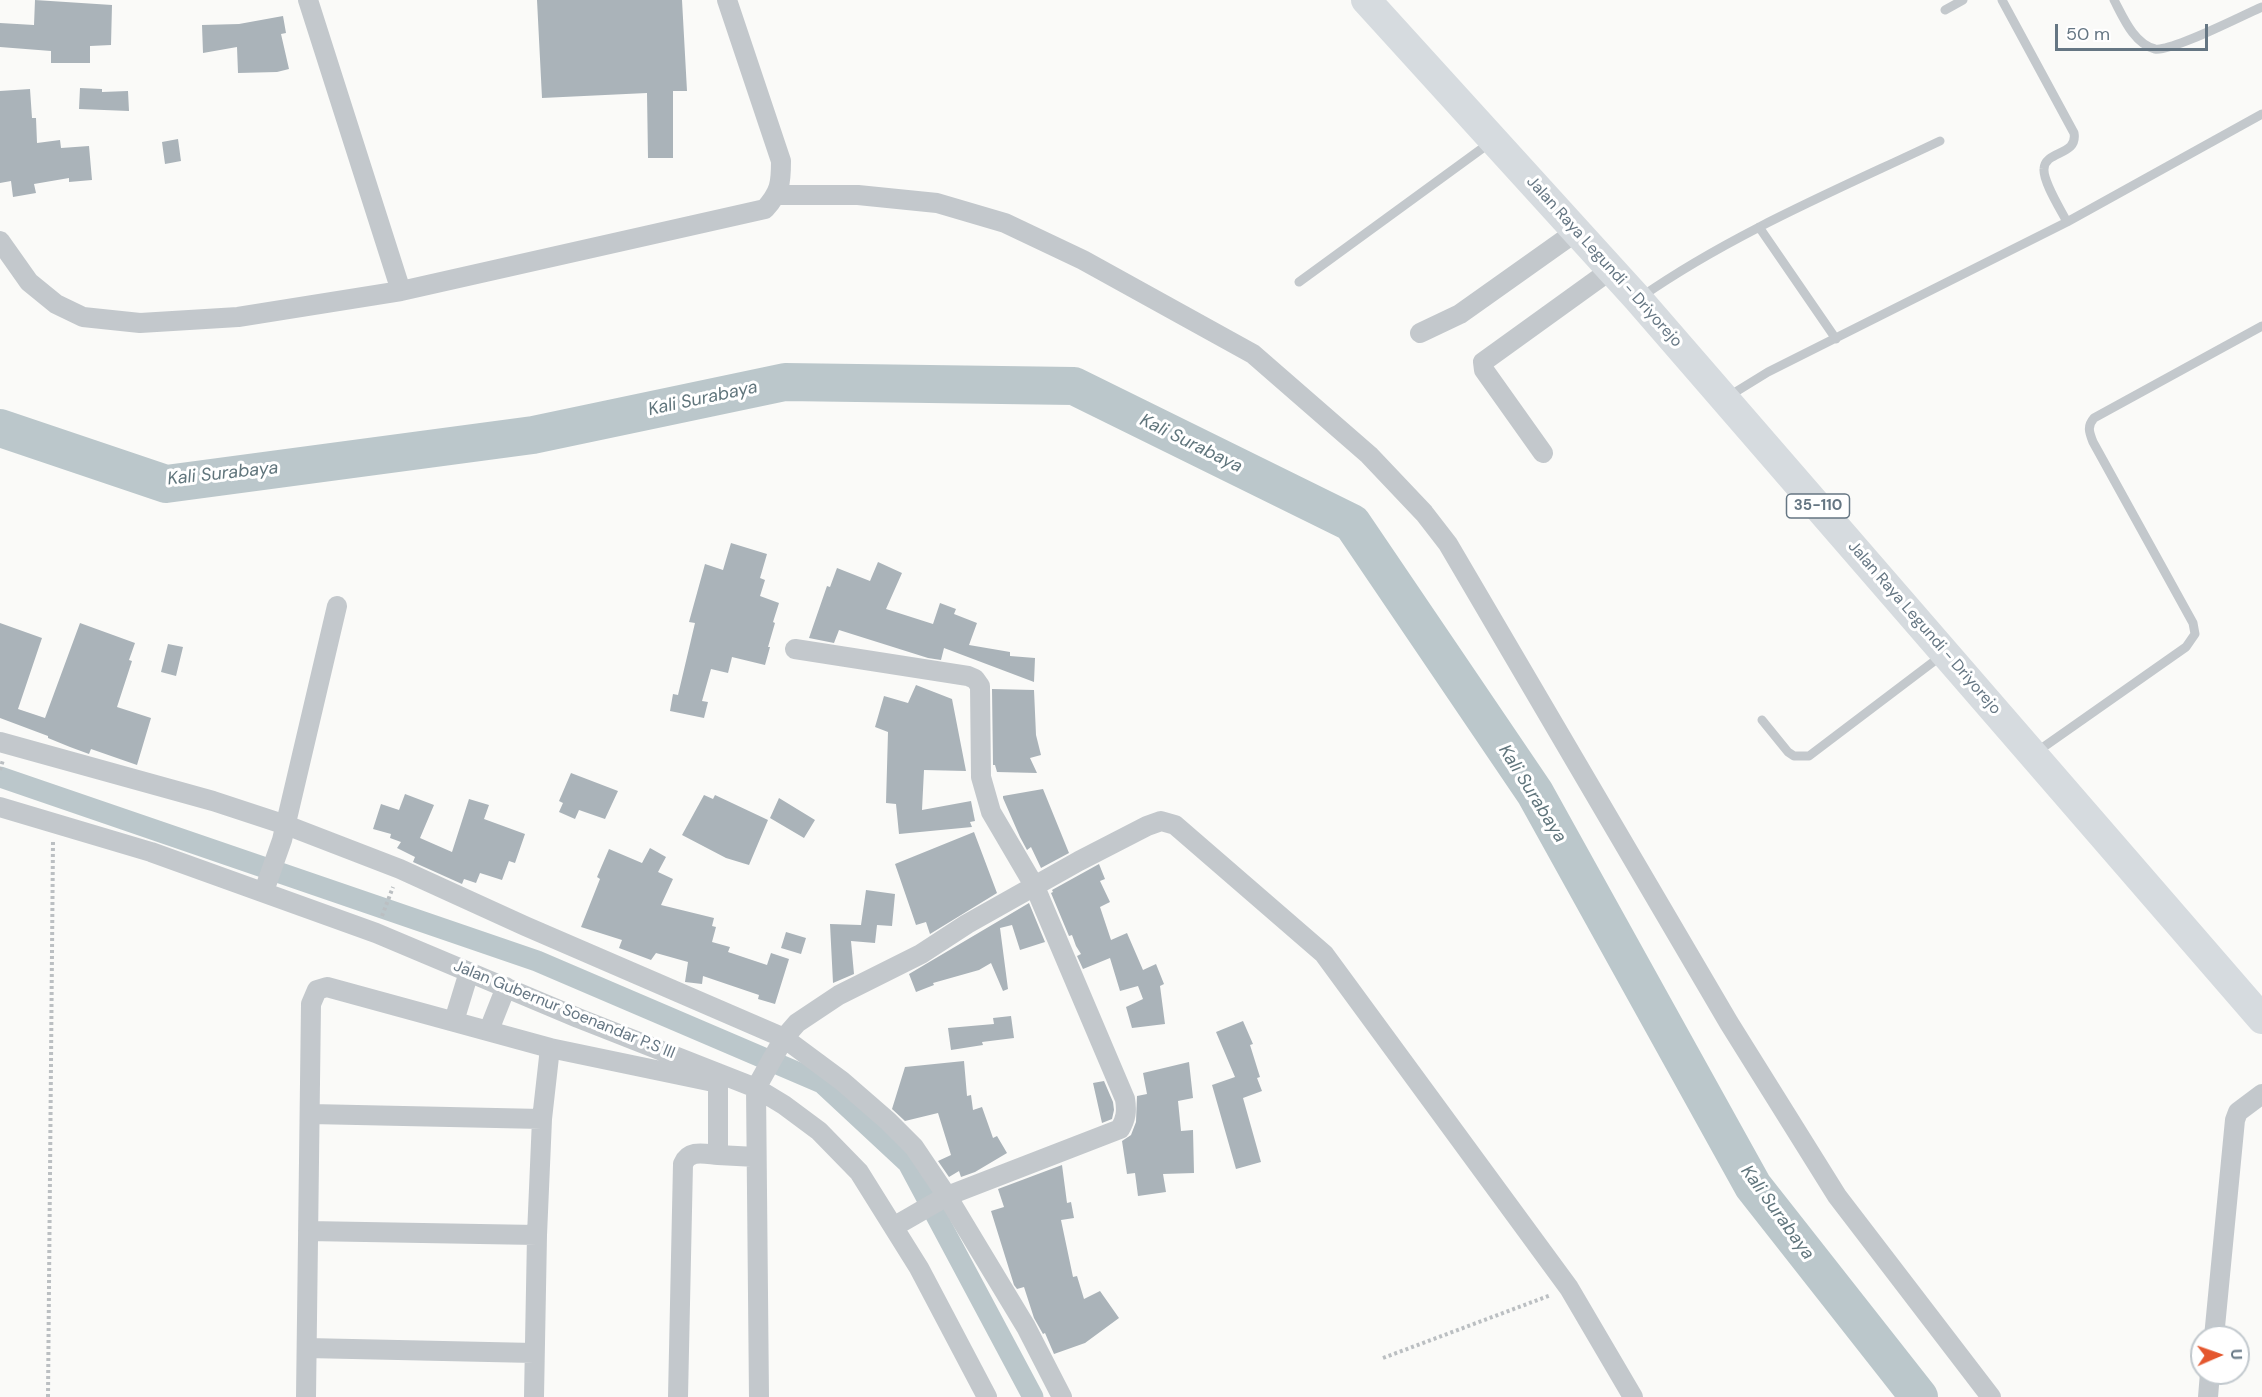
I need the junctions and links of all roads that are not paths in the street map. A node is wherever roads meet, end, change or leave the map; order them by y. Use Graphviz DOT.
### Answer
graph roads {
  1 [pos="308,0"];
  2 [pos="728,0"];
  3 [pos="1366,0"];
  4 [pos="1963,0"];
  5 [pos="2002,0"];
  6 [pos="2114,0"];
  7 [pos="2262,7"];
  8 [pos="1945,10"];
  9 [pos="2262,114"];
  10 [pos="1494,140"];
  11 [pos="1940,141"];
  12 [pos="777,195"];
  13 [pos="2067,222"];
  14 [pos="1759,227"];
  15 [pos="1577,231"];
  16 [pos="0,241"];
  17 [pos="1612,269"];
  18 [pos="1299,282"];
  19 [pos="400,291"];
  20 [pos="1647,293"];
  21 [pos="2262,326"];
  22 [pos="1420,333"];
  23 [pos="1836,339"];
  24 [pos="1734,393"];
  25 [pos="1543,453"];
  26 [pos="337,606"];
  27 [pos="795,649"];
  28 [pos="1945,653"];
  29 [pos="1762,720"];
  30 [pos="0,742"];
  31 [pos="2042,747"];
  32 [pos="0,807"];
  33 [pos="284,832"];
  34 [pos="267,884"];
  35 [pos="1035,886"];
  36 [pos="469,972"];
  37 [pos="506,987"];
  38 [pos="2262,1019"];
  39 [pos="454,1021"];
  40 [pos="489,1030"];
  41 [pos="782,1041"];
  42 [pos="550,1048"];
  43 [pos="718,1078"];
  44 [pos="759,1083"];
  45 [pos="2262,1094"];
  46 [pos="311,1114"];
  47 [pos="542,1119"];
  48 [pos="718,1155"];
  49 [pos="756,1157"];
  50 [pos="942,1199"];
  51 [pos="901,1222"];
  52 [pos="308,1231"];
  53 [pos="537,1235"];
  54 [pos="2215,1325"];
  55 [pos="307,1348"];
  56 [pos="534,1353"];
  57 [pos="306,1397"];
  58 [pos="534,1397"];
  59 [pos="678,1397"];
  60 [pos="759,1397"];
  61 [pos="987,1397"];
  62 [pos="1062,1397"];
  63 [pos="1633,1397"];
  64 [pos="1991,1397"];
  1 -- 19 [label="street"];
  2 -- 12 [label="street"];
  3 -- 10 [label="main road, Jalan Raya Legundi - Driyorejo / 35-110"];
  4 -- 8 [label="lane"];
  5 -- 13 [label="lane"];
  6 -- 7 [label="lane"];
  9 -- 13 [label="lane"];
  10 -- 15 [label="main road, Jalan Raya Legundi - Driyorejo / 35-110"];
  10 -- 18 [label="lane"];
  11 -- 14 [label="lane"];
  12 -- 19 [label="street"];
  12 -- 64 [label="street"];
  13 -- 23 [label="lane"];
  14 -- 20 [label="lane"];
  14 -- 23 [label="lane"];
  15 -- 17 [label="main road, Jalan Raya Legundi - Driyorejo / 35-110"];
  15 -- 22 [label="street"];
  16 -- 19 [label="street"];
  17 -- 20 [label="main road, Jalan Raya Legundi - Driyorejo / 35-110"];
  17 -- 25 [label="street"];
  20 -- 24 [label="main road, Jalan Raya Legundi - Driyorejo / 35-110"];
  21 -- 31 [label="lane"];
  23 -- 24 [label="lane"];
  24 -- 28 [label="main road, Jalan Raya Legundi - Driyorejo / 35-110"];
  26 -- 33 [label="street"];
  27 -- 35 [label="street"];
  28 -- 29 [label="lane"];
  28 -- 31 [label="main road, Jalan Raya Legundi - Driyorejo / 35-110"];
  30 -- 33 [label="street"];
  31 -- 38 [label="main road, Jalan Raya Legundi - Driyorejo / 35-110"];
  32 -- 34 [label="street, Jalan Gubernur Soenandar P.S III"];
  33 -- 34 [label="street"];
  33 -- 41 [label="street"];
  34 -- 36 [label="street, Jalan Gubernur Soenandar P.S III"];
  35 -- 41 [label="street"];
  35 -- 50 [label="street"];
  35 -- 63 [label="street"];
  36 -- 37 [label="street, Jalan Gubernur Soenandar P.S III"];
  36 -- 39 [label="street"];
  37 -- 40 [label="street"];
  37 -- 43 [label="street, Jalan Gubernur Soenandar P.S III"];
  39 -- 40 [label="street"];
  39 -- 46 [label="street"];
  40 -- 42 [label="street"];
  41 -- 44 [label="street"];
  41 -- 50 [label="street"];
  42 -- 43 [label="street"];
  42 -- 47 [label="street"];
  43 -- 44 [label="street, Jalan Gubernur Soenandar P.S III"];
  43 -- 48 [label="street"];
  44 -- 49 [label="street"];
  44 -- 51 [label="street, Jalan Gubernur Soenandar P.S III"];
  45 -- 54 [label="street"];
  46 -- 47 [label="street"];
  46 -- 52 [label="street"];
  47 -- 53 [label="street"];
  48 -- 49 [label="street"];
  48 -- 59 [label="street"];
  49 -- 60 [label="street"];
  50 -- 51 [label="street"];
  50 -- 62 [label="street"];
  51 -- 61 [label="street, Jalan Gubernur Soenandar P.S III"];
  52 -- 53 [label="street"];
  52 -- 55 [label="street"];
  53 -- 56 [label="street"];
  55 -- 56 [label="street"];
  55 -- 57 [label="street"];
  56 -- 58 [label="street"];
}
